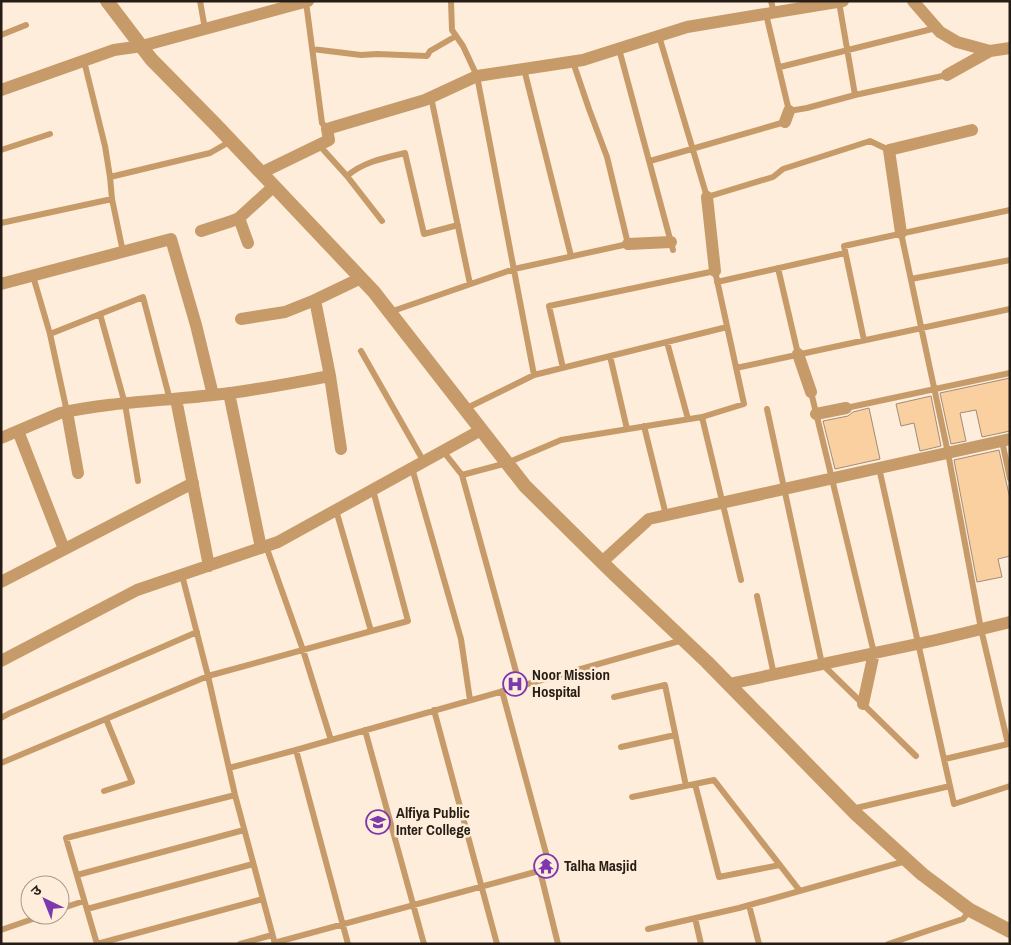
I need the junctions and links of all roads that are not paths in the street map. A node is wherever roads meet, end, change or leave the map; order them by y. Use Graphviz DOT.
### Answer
graph roads {
  1 [pos="200,1"];
  2 [pos="307,1"];
  3 [pos="451,1"];
  4 [pos="843,1"];
  5 [pos="913,1"];
  6 [pos="109,2"];
  7 [pos="839,2"];
  8 [pos="825,3"];
  9 [pos="771,9"];
  10 [pos="26,26"];
  11 [pos="937,28"];
  12 [pos="205,29"];
  13 [pos="1,35"];
  14 [pos="456,36"];
  15 [pos="659,36"];
  16 [pos="142,46"];
  17 [pos="619,48"];
  18 [pos="1010,48"];
  19 [pos="312,49"];
  20 [pos="847,50"];
  21 [pos="990,51"];
  22 [pos="84,61"];
  23 [pos="573,62"];
  24 [pos="780,67"];
  25 [pos="524,69"];
  26 [pos="947,75"];
  27 [pos="477,76"];
  28 [pos="1,90"];
  29 [pos="855,95"];
  30 [pos="431,97"];
  31 [pos="787,116"];
  32 [pos="328,129"];
  33 [pos="972,130"];
  34 [pos="50,134"];
  35 [pos="231,141"];
  36 [pos="319,145"];
  37 [pos="692,148"];
  38 [pos="1,150"];
  39 [pos="889,150"];
  40 [pos="650,161"];
  41 [pos="261,173"];
  42 [pos="347,176"];
  43 [pos="110,177"];
  44 [pos="274,186"];
  45 [pos="707,197"];
  46 [pos="112,200"];
  47 [pos="1010,210"];
  48 [pos="238,218"];
  49 [pos="382,221"];
  50 [pos="1,223"];
  51 [pos="458,225"];
  52 [pos="201,231"];
  53 [pos="902,233"];
  54 [pos="248,243"];
  55 [pos="628,244"];
  56 [pos="672,246"];
  57 [pos="123,252"];
  58 [pos="846,253"];
  59 [pos="571,256"];
  60 [pos="1010,260"];
  61 [pos="778,268"];
  62 [pos="514,269"];
  63 [pos="33,276"];
  64 [pos="716,277"];
  65 [pos="361,278"];
  66 [pos="911,279"];
  67 [pos="1,284"];
  68 [pos="470,284"];
  69 [pos="315,300"];
  70 [pos="1010,309"];
  71 [pos="389,312"];
  72 [pos="100,314"];
  73 [pos="242,319"];
  74 [pos="727,327"];
  75 [pos="921,328"];
  76 [pos="50,334"];
  77 [pos="864,340"];
  78 [pos="667,342"];
  79 [pos="361,351"];
  80 [pos="798,354"];
  81 [pos="610,356"];
  82 [pos="563,368"];
  83 [pos="736,368"];
  84 [pos="1010,373"];
  85 [pos="330,376"];
  86 [pos="534,376"];
  87 [pos="934,389"];
  88 [pos="811,392"];
  89 [pos="229,393"];
  90 [pos="213,395"];
  91 [pos="173,399"];
  92 [pos="125,404"];
  93 [pos="465,408"];
  94 [pos="846,408"];
  95 [pos="767,409"];
  96 [pos="67,412"];
  97 [pos="816,414"];
  98 [pos="702,417"];
  99 [pos="688,419"];
  100 [pos="644,426"];
  101 [pos="627,429"];
  102 [pos="482,430"];
  103 [pos="18,431"];
  104 [pos="1,438"];
  105 [pos="1006,440"];
  106 [pos="342,449"];
  107 [pos="443,451"];
  108 [pos="948,453"];
  109 [pos="507,463"];
  110 [pos="418,465"];
  111 [pos="879,468"];
  112 [pos="78,473"];
  113 [pos="462,475"];
  114 [pos="832,478"];
  115 [pos="1010,479"];
  116 [pos="138,481"];
  117 [pos="193,483"];
  118 [pos="784,489"];
  119 [pos="373,490"];
  120 [pos="722,503"];
  121 [pos="336,510"];
  122 [pos="666,515"];
  123 [pos="264,547"];
  124 [pos="64,549"];
  125 [pos="602,562"];
  126 [pos="209,566"];
  127 [pos="182,575"];
  128 [pos="741,580"];
  129 [pos="1,582"];
  130 [pos="757,596"];
  131 [pos="1010,622"];
  132 [pos="981,629"];
  133 [pos="371,631"];
  134 [pos="197,632"];
  135 [pos="684,640"];
  136 [pos="919,644"];
  137 [pos="303,650"];
  138 [pos="874,653"];
  139 [pos="1,661"];
  140 [pos="822,664"];
  141 [pos="774,675"];
  142 [pos="208,676"];
  143 [pos="729,684"];
  144 [pos="520,686"];
  145 [pos="502,691"];
  146 [pos="614,697"];
  147 [pos="470,700"];
  148 [pos="863,704"];
  149 [pos="434,710"];
  150 [pos="1,718"];
  151 [pos="106,719"];
  152 [pos="1010,719"];
  153 [pos="1002,721"];
  154 [pos="365,730"];
  155 [pos="675,735"];
  156 [pos="331,740"];
  157 [pos="621,746"];
  158 [pos="296,750"];
  159 [pos="916,756"];
  160 [pos="944,759"];
  161 [pos="1,763"];
  162 [pos="229,768"];
  163 [pos="695,784"];
  164 [pos="686,786"];
  165 [pos="950,786"];
  166 [pos="1010,786"];
  167 [pos="104,791"];
  168 [pos="235,795"];
  169 [pos="632,796"];
  170 [pos="852,809"];
  171 [pos="244,830"];
  172 [pos="908,860"];
  173 [pos="253,864"];
  174 [pos="780,865"];
  175 [pos="540,870"];
  176 [pos="77,875"];
  177 [pos="482,886"];
  178 [pos="800,891"];
  179 [pos="263,899"];
  180 [pos="84,901"];
  181 [pos="413,905"];
  182 [pos="749,905"];
  183 [pos="70,906"];
  184 [pos="86,909"];
  185 [pos="970,910"];
  186 [pos="695,918"];
  187 [pos="20,923"];
  188 [pos="343,924"];
  189 [pos="648,929"];
  190 [pos="1,930"];
  191 [pos="1010,931"];
  192 [pos="272,935"];
  193 [pos="275,943"];
  194 [pos="97,944"];
  195 [pos="240,944"];
  196 [pos="348,944"];
  197 [pos="424,944"];
  198 [pos="497,944"];
  199 [pos="558,944"];
  200 [pos="701,944"];
  201 [pos="759,944"];
  202 [pos="888,944"];
  1 -- 12 [label="lane"];
  2 -- 12 [label="street"];
  2 -- 19 [label="lane"];
  3 -- 14 [label="lane"];
  4 -- 7 [label="street"];
  5 -- 11 [label="street"];
  6 -- 16 [label="street"];
  7 -- 8 [label="street"];
  7 -- 20 [label="lane"];
  8 -- 9 [label="street"];
  9 -- 15 [label="street"];
  9 -- 24 [label="lane"];
  10 -- 13 [label="lane"];
  11 -- 20 [label="lane"];
  11 -- 21 [label="street"];
  12 -- 16 [label="street"];
  14 -- 19 [label="lane"];
  14 -- 27 [label="lane"];
  15 -- 17 [label="street"];
  15 -- 37 [label="lane"];
  16 -- 22 [label="street"];
  16 -- 35 [label="street"];
  17 -- 23 [label="street"];
  17 -- 40 [label="lane"];
  18 -- 21 [label="street"];
  19 -- 32 [label="lane"];
  20 -- 24 [label="lane"];
  20 -- 29 [label="lane"];
  21 -- 26 [label="street"];
  22 -- 28 [label="street"];
  22 -- 43 [label="lane"];
  23 -- 25 [label="street"];
  23 -- 55 [label="lane"];
  24 -- 31 [label="lane"];
  25 -- 27 [label="street"];
  25 -- 59 [label="lane"];
  26 -- 29 [label="lane"];
  27 -- 30 [label="street"];
  27 -- 62 [label="lane"];
  29 -- 31 [label="lane"];
  30 -- 32 [label="street"];
  30 -- 51 [label="lane"];
  31 -- 37 [label="lane"];
  32 -- 36 [label="street"];
  33 -- 39 [label="street"];
  34 -- 38 [label="lane"];
  35 -- 41 [label="street"];
  35 -- 43 [label="lane"];
  36 -- 41 [label="street"];
  36 -- 42 [label="lane"];
  37 -- 40 [label="lane"];
  37 -- 45 [label="lane"];
  39 -- 45 [label="lane"];
  39 -- 53 [label="street"];
  40 -- 56 [label="lane"];
  41 -- 44 [label="street"];
  42 -- 49 [label="lane"];
  42 -- 51 [label="lane"];
  43 -- 46 [label="lane"];
  44 -- 48 [label="street"];
  44 -- 65 [label="street"];
  45 -- 64 [label="street"];
  46 -- 50 [label="lane"];
  46 -- 57 [label="lane"];
  47 -- 53 [label="lane"];
  48 -- 52 [label="street"];
  48 -- 54 [label="street"];
  51 -- 68 [label="lane"];
  53 -- 58 [label="lane"];
  53 -- 66 [label="lane"];
  55 -- 56 [label="street"];
  55 -- 59 [label="lane"];
  57 -- 63 [label="street"];
  57 -- 90 [label="street"];
  58 -- 61 [label="lane"];
  58 -- 77 [label="lane"];
  59 -- 62 [label="lane"];
  60 -- 66 [label="lane"];
  61 -- 64 [label="lane"];
  61 -- 80 [label="lane"];
  62 -- 68 [label="lane"];
  62 -- 86 [label="lane"];
  63 -- 67 [label="street"];
  63 -- 76 [label="lane"];
  64 -- 74 [label="lane"];
  64 -- 82 [label="lane"];
  65 -- 69 [label="street"];
  65 -- 71 [label="street"];
  66 -- 75 [label="lane"];
  68 -- 71 [label="lane"];
  69 -- 73 [label="street"];
  69 -- 85 [label="street"];
  70 -- 75 [label="lane"];
  71 -- 93 [label="street"];
  72 -- 76 [label="lane"];
  72 -- 91 [label="lane"];
  72 -- 92 [label="lane"];
  74 -- 78 [label="lane"];
  74 -- 83 [label="lane"];
  75 -- 77 [label="lane"];
  75 -- 87 [label="lane"];
  76 -- 96 [label="lane"];
  77 -- 80 [label="lane"];
  78 -- 81 [label="lane"];
  78 -- 99 [label="lane"];
  79 -- 110 [label="lane"];
  80 -- 83 [label="lane"];
  80 -- 88 [label="street"];
  81 -- 82 [label="lane"];
  81 -- 101 [label="lane"];
  82 -- 86 [label="lane"];
  83 -- 98 [label="lane"];
  84 -- 87 [label="lane"];
  85 -- 89 [label="street"];
  85 -- 106 [label="street"];
  86 -- 93 [label="lane"];
  87 -- 94 [label="lane"];
  87 -- 108 [label="lane"];
  88 -- 97 [label="lane"];
  89 -- 90 [label="street"];
  89 -- 123 [label="street"];
  90 -- 91 [label="street"];
  91 -- 92 [label="street"];
  91 -- 117 [label="street"];
  92 -- 96 [label="street"];
  92 -- 116 [label="lane"];
  93 -- 102 [label="street"];
  94 -- 97 [label="street"];
  95 -- 118 [label="lane"];
  96 -- 103 [label="street"];
  96 -- 112 [label="street"];
  97 -- 114 [label="lane"];
  98 -- 99 [label="lane"];
  98 -- 120 [label="lane"];
  99 -- 100 [label="lane"];
  100 -- 101 [label="lane"];
  100 -- 122 [label="lane"];
  101 -- 109 [label="lane"];
  102 -- 107 [label="street"];
  102 -- 109 [label="street"];
  103 -- 104 [label="street"];
  103 -- 124 [label="street"];
  105 -- 108 [label="street"];
  105 -- 115 [label="lane"];
  107 -- 110 [label="street"];
  107 -- 113 [label="lane"];
  108 -- 111 [label="street"];
  108 -- 132 [label="lane"];
  109 -- 113 [label="lane"];
  109 -- 125 [label="street"];
  110 -- 119 [label="street"];
  110 -- 147 [label="lane"];
  111 -- 114 [label="street"];
  111 -- 136 [label="lane"];
  113 -- 144 [label="lane"];
  114 -- 118 [label="street"];
  114 -- 138 [label="lane"];
  117 -- 124 [label="street"];
  117 -- 126 [label="street"];
  118 -- 120 [label="street"];
  118 -- 140 [label="lane"];
  119 -- 121 [label="street"];
  119 -- 133 [label="lane"];
  120 -- 122 [label="street"];
  120 -- 128 [label="lane"];
  121 -- 123 [label="street"];
  121 -- 133 [label="lane"];
  122 -- 125 [label="street"];
  123 -- 126 [label="street"];
  123 -- 137 [label="lane"];
  124 -- 129 [label="street"];
  125 -- 135 [label="street"];
  126 -- 127 [label="street"];
  127 -- 134 [label="lane"];
  127 -- 139 [label="street"];
  130 -- 141 [label="lane"];
  131 -- 132 [label="street"];
  132 -- 136 [label="street"];
  132 -- 153 [label="lane"];
  133 -- 137 [label="lane"];
  134 -- 142 [label="lane"];
  134 -- 150 [label="lane"];
  135 -- 143 [label="street"];
  135 -- 144 [label="lane"];
  136 -- 138 [label="street"];
  136 -- 160 [label="lane"];
  137 -- 142 [label="lane"];
  137 -- 156 [label="lane"];
  138 -- 140 [label="street"];
  138 -- 148 [label="street"];
  140 -- 141 [label="street"];
  140 -- 148 [label="lane"];
  141 -- 143 [label="street"];
  142 -- 151 [label="lane"];
  142 -- 162 [label="lane"];
  143 -- 170 [label="street"];
  144 -- 145 [label="lane"];
  145 -- 147 [label="lane"];
  145 -- 175 [label="lane"];
  146 -- 155 [label="lane"];
  147 -- 149 [label="lane"];
  148 -- 159 [label="lane"];
  149 -- 154 [label="lane"];
  149 -- 177 [label="lane"];
  151 -- 161 [label="lane"];
  151 -- 167 [label="lane"];
  152 -- 153 [label="lane"];
  153 -- 160 [label="lane"];
  154 -- 156 [label="lane"];
  154 -- 181 [label="lane"];
  155 -- 157 [label="lane"];
  155 -- 164 [label="lane"];
  156 -- 158 [label="lane"];
  158 -- 162 [label="lane"];
  158 -- 188 [label="lane"];
  160 -- 165 [label="lane"];
  162 -- 168 [label="lane"];
  163 -- 164 [label="lane"];
  163 -- 174 [label="lane"];
  163 -- 174 [label="lane"];
  164 -- 169 [label="lane"];
  165 -- 166 [label="lane"];
  165 -- 170 [label="lane"];
  168 -- 171 [label="lane"];
  168 -- 176 [label="lane"];
  170 -- 172 [label="street"];
  171 -- 173 [label="lane"];
  171 -- 176 [label="lane"];
  172 -- 178 [label="lane"];
  172 -- 185 [label="street"];
  173 -- 179 [label="lane"];
  173 -- 184 [label="lane"];
  174 -- 178 [label="lane"];
  175 -- 177 [label="lane"];
  175 -- 199 [label="lane"];
  176 -- 180 [label="lane"];
  177 -- 181 [label="lane"];
  177 -- 198 [label="lane"];
  178 -- 182 [label="lane"];
  179 -- 192 [label="lane"];
  179 -- 194 [label="lane"];
  180 -- 183 [label="lane"];
  180 -- 184 [label="lane"];
  181 -- 188 [label="lane"];
  181 -- 197 [label="lane"];
  182 -- 186 [label="lane"];
  182 -- 201 [label="lane"];
  184 -- 194 [label="lane"];
  185 -- 191 [label="street"];
  185 -- 202 [label="lane"];
  186 -- 189 [label="lane"];
  186 -- 200 [label="lane"];
  187 -- 190 [label="lane"];
  188 -- 193 [label="lane"];
  188 -- 196 [label="lane"];
  192 -- 193 [label="lane"];
  192 -- 195 [label="lane"];
}
